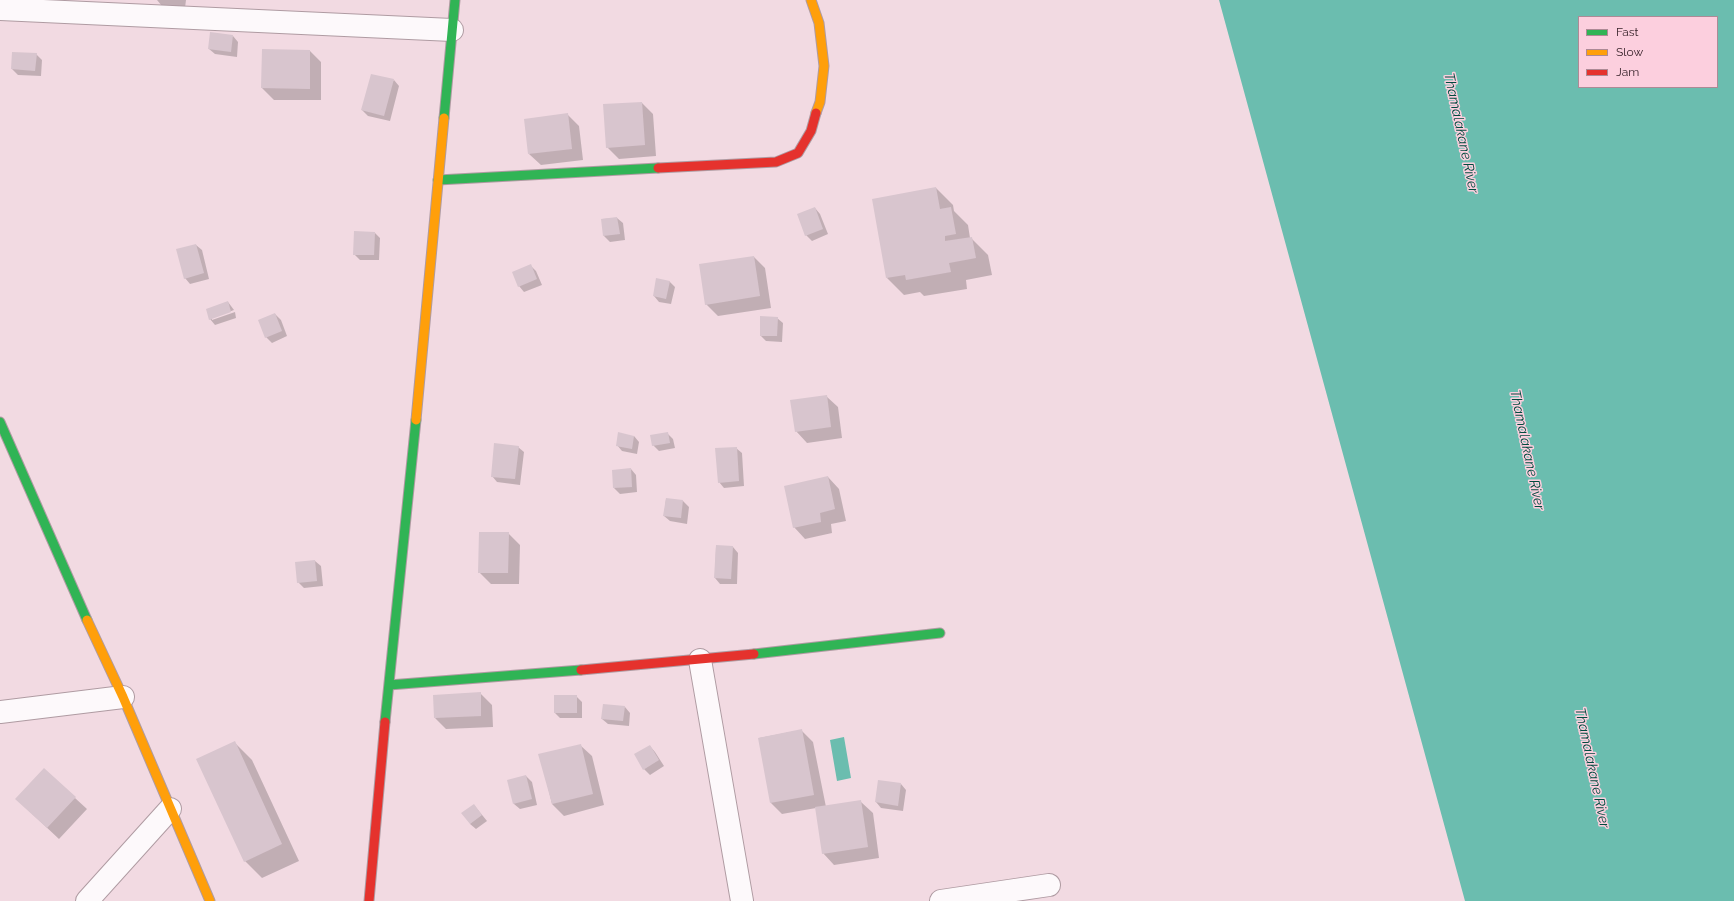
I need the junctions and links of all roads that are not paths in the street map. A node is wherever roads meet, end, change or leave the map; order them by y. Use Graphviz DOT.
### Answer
graph roads {
  1 [pos="455,0"];
  2 [pos="811,0"];
  3 [pos="0,9"];
  4 [pos="452,30"];
  5 [pos="438,180"];
  6 [pos="0,422"];
  7 [pos="940,634"];
  8 [pos="700,660"];
  9 [pos="389,685"];
  10 [pos="123,697"];
  11 [pos="0,712"];
  12 [pos="170,809"];
  13 [pos="1049,885"];
  14 [pos="87,901"];
  15 [pos="210,901"];
  16 [pos="369,901"];
  17 [pos="742,901"];
  18 [pos="941,901"];
  1 -- 4 [label="street"];
  2 -- 5 [label="street"];
  3 -- 4 [label="street"];
  4 -- 5 [label="street"];
  5 -- 9 [label="street"];
  6 -- 10 [label="street"];
  7 -- 8 [label="street"];
  8 -- 9 [label="street"];
  8 -- 17 [label="street"];
  9 -- 16 [label="street"];
  10 -- 11 [label="street"];
  10 -- 12 [label="street"];
  12 -- 14 [label="street"];
  12 -- 15 [label="street"];
  13 -- 18 [label="street"];
}
